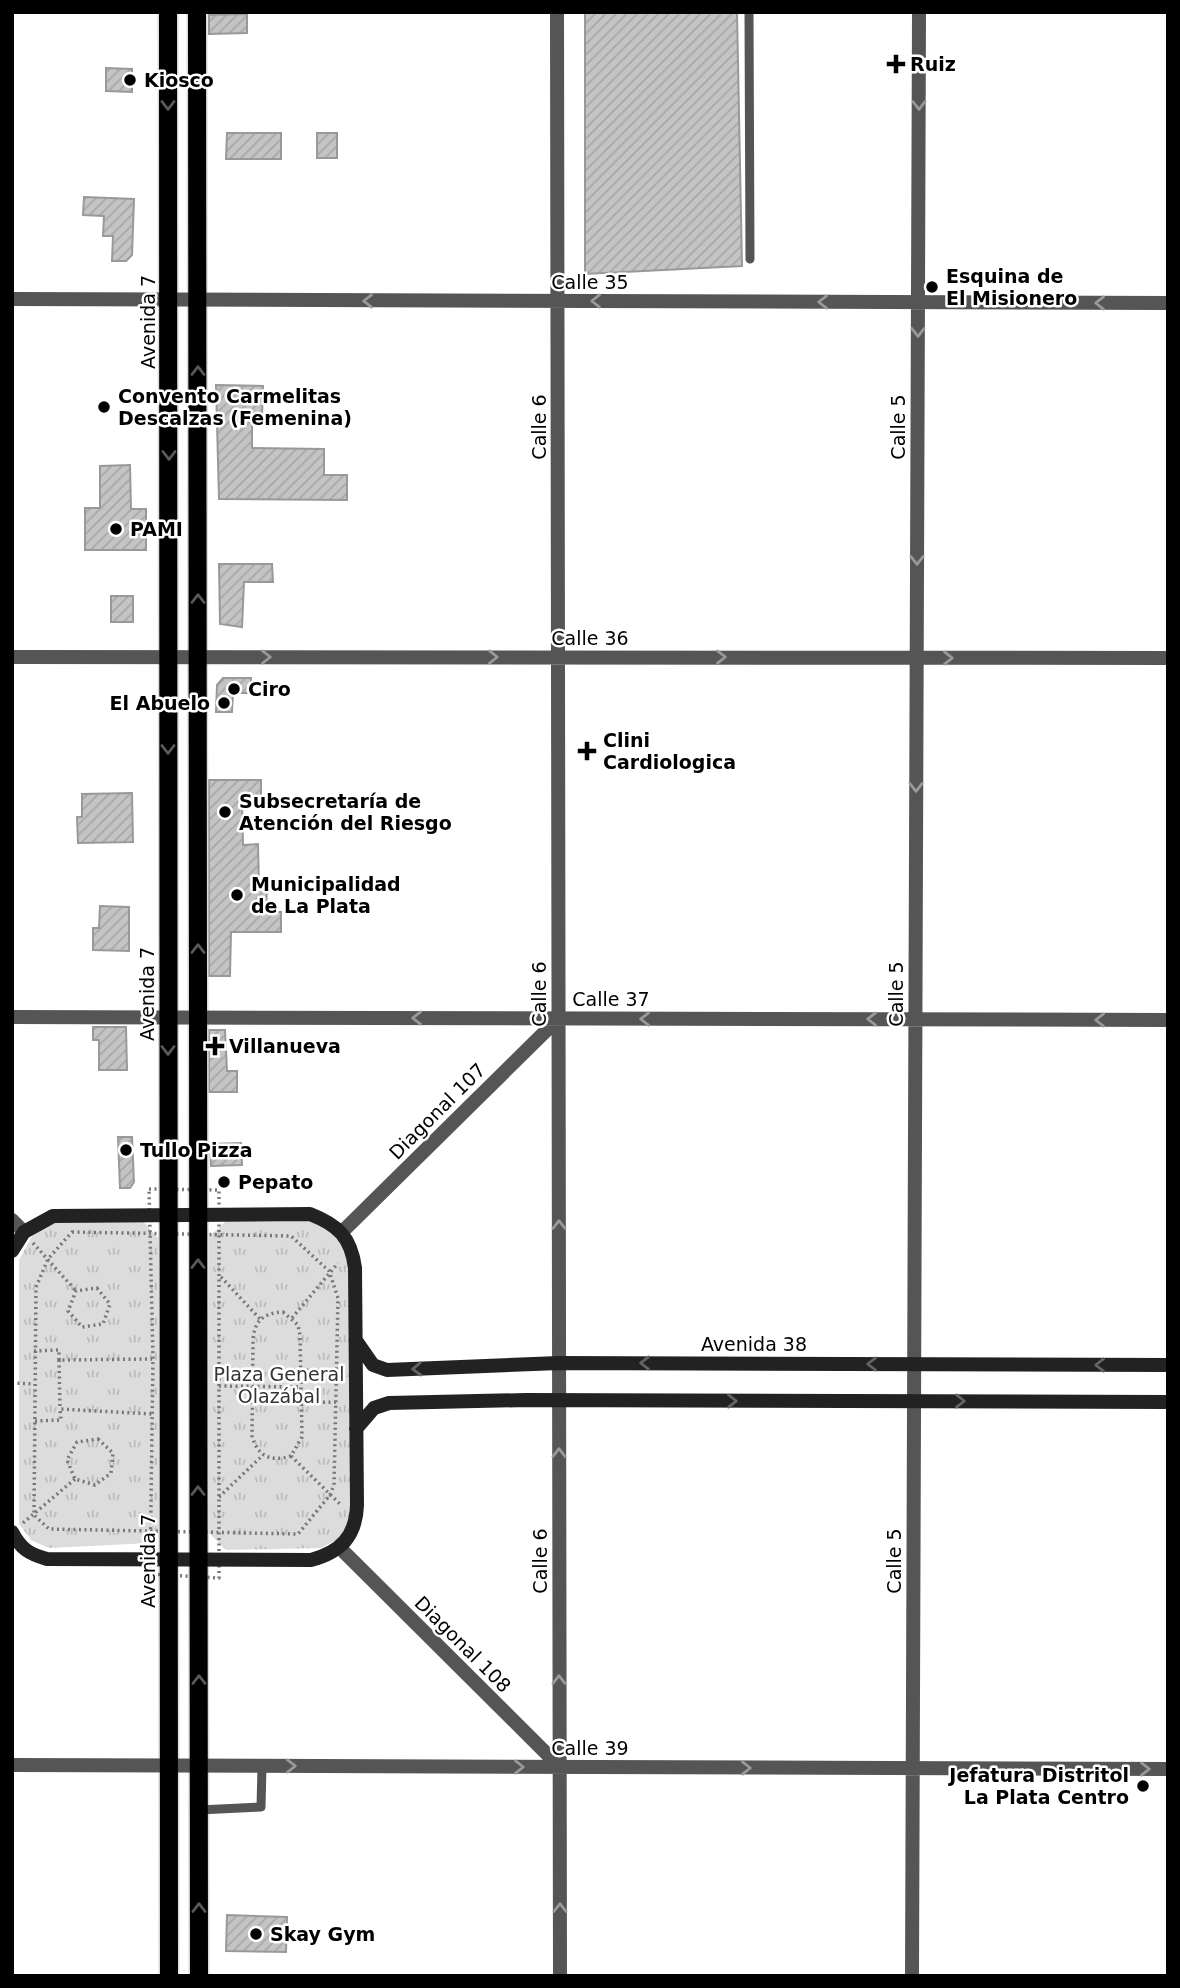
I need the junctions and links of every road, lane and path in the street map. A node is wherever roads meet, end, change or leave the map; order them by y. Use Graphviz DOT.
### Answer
graph roads {
  1 [pos="168,12"];
  2 [pos="197,12"];
  3 [pos="557,12"];
  4 [pos="749,12"];
  5 [pos="919,12"];
  6 [pos="750,258"];
  7 [pos="12,299"];
  8 [pos="169,300"];
  9 [pos="197,300"];
  10 [pos="558,301"];
  11 [pos="918,302"];
  12 [pos="1168,303"];
  13 [pos="12,657"];
  14 [pos="169,657"];
  15 [pos="198,657"];
  16 [pos="558,657"];
  17 [pos="917,658"];
  18 [pos="1168,658"];
  19 [pos="12,1017"];
  20 [pos="168,1017"];
  21 [pos="198,1017"];
  22 [pos="559,1018"];
  23 [pos="916,1019"];
  24 [pos="1168,1020"];
  25 [pos="219,1190"];
  26 [pos="169,1215"];
  27 [pos="198,1215"];
  28 [pos="219,1215"];
  29 [pos="12,1220"];
  30 [pos="343,1231"];
  31 [pos="24,1232"];
  32 [pos="353,1249"];
  33 [pos="12,1251"];
  34 [pos="219,1276"];
  35 [pos="76,1291"];
  36 [pos="292,1318"];
  37 [pos="260,1319"];
  38 [pos="355,1339"];
  39 [pos="34,1351"];
  40 [pos="153,1359"];
  41 [pos="59,1360"];
  42 [pos="559,1363"];
  43 [pos="914,1364"];
  44 [pos="1168,1365"];
  45 [pos="301,1370"];
  46 [pos="337,1371"];
  47 [pos="12,1383"];
  48 [pos="34,1384"];
  49 [pos="219,1386"];
  50 [pos="253,1387"];
  51 [pos="301,1387"];
  52 [pos="559,1400"];
  53 [pos="914,1401"];
  54 [pos="336,1402"];
  55 [pos="1168,1402"];
  56 [pos="301,1403"];
  57 [pos="60,1409"];
  58 [pos="152,1413"];
  59 [pos="35,1421"];
  60 [pos="356,1429"];
  61 [pos="262,1455"];
  62 [pos="291,1456"];
  63 [pos="75,1479"];
  64 [pos="219,1497"];
  65 [pos="356,1521"];
  66 [pos="14,1540"];
  67 [pos="340,1548"];
  68 [pos="169,1559"];
  69 [pos="198,1559"];
  70 [pos="219,1560"];
  71 [pos="219,1578"];
  72 [pos="12,1766"];
  73 [pos="169,1766"];
  74 [pos="199,1766"];
  75 [pos="262,1766"];
  76 [pos="560,1767"];
  77 [pos="913,1768"];
  78 [pos="1168,1769"];
  79 [pos="199,1810"];
  80 [pos="169,1976"];
  81 [pos="199,1976"];
  82 [pos="560,1976"];
  83 [pos="912,1976"];
  1 -- 8 [label="main road, Avenida 7, one-way"];
  2 -- 9 [label="main road"];
  3 -- 10 [label="street, Calle 6"];
  4 -- 6 [label="lane"];
  5 -- 11 [label="street, Calle 5, one-way"];
  7 -- 8 [label="street, Calle 35"];
  8 -- 9 [label="street, Calle 35"];
  8 -- 14 [label="main road, Avenida 7, one-way"];
  10 -- 9 [label="street, Calle 35, one-way"];
  15 -- 9 [label="main road, one-way"];
  11 -- 10 [label="street, Calle 35, one-way"];
  10 -- 16 [label="street, Calle 6"];
  12 -- 11 [label="street, Calle 35, one-way"];
  11 -- 17 [label="street, Calle 5, one-way"];
  13 -- 14 [label="street, Calle 36"];
  14 -- 15 [label="street, Calle 36"];
  14 -- 20 [label="main road, Avenida 7, one-way"];
  15 -- 16 [label="street, Calle 36, one-way"];
  21 -- 15 [label="main road, one-way"];
  16 -- 17 [label="street, Calle 36, one-way"];
  16 -- 22 [label="street, Calle 6"];
  17 -- 18 [label="street, Calle 36, one-way"];
  17 -- 23 [label="street, Calle 5, one-way"];
  19 -- 20 [label="street, Calle 37"];
  20 -- 21 [label="street, Calle 37"];
  20 -- 26 [label="main road, Avenida 7, one-way"];
  22 -- 21 [label="street, Calle 37, one-way"];
  21 -- 27 [label="main road"];
  23 -- 22 [label="street, Calle 37, one-way"];
  22 -- 30 [label="street, Diagonal 107"];
  42 -- 22 [label="street, Calle 6, one-way"];
  24 -- 23 [label="street, Calle 37, one-way"];
  23 -- 43 [label="street, Calle 5"];
  25 -- 28 [label="path"];
  26 -- 27 [label="main road"];
  26 -- 31 [label="main road"];
  26 -- 68 [label="main road, Avenida 7"];
  27 -- 28 [label="main road"];
  69 -- 27 [label="main road, one-way"];
  28 -- 30 [label="main road"];
  28 -- 34 [label="path"];
  29 -- 31 [label="street"];
  30 -- 32 [label="main road"];
  31 -- 33 [label="main road"];
  31 -- 35 [label="path"];
  32 -- 36 [label="path"];
  32 -- 38 [label="main road"];
  34 -- 37 [label="path"];
  34 -- 49 [label="path"];
  35 -- 35 [label="path"];
  36 -- 37 [label="path"];
  36 -- 45 [label="path"];
  37 -- 50 [label="path"];
  42 -- 38 [label="main road, Avenida 38, one-way"];
  38 -- 60 [label="main road"];
  39 -- 41 [label="path"];
  40 -- 41 [label="path"];
  41 -- 57 [label="path"];
  43 -- 42 [label="main road, Avenida 38, one-way"];
  42 -- 52 [label="street, Calle 6"];
  44 -- 43 [label="main road, Avenida 38, one-way"];
  43 -- 53 [label="street, Calle 5"];
  45 -- 46 [label="path"];
  45 -- 51 [label="path"];
  47 -- 48 [label="path"];
  49 -- 50 [label="path"];
  49 -- 64 [label="path"];
  50 -- 51 [label="path"];
  50 -- 61 [label="path"];
  51 -- 56 [label="path"];
  52 -- 53 [label="main road, one-way"];
  52 -- 60 [label="main road"];
  76 -- 52 [label="street, Calle 6, one-way"];
  53 -- 55 [label="main road, one-way"];
  53 -- 77 [label="street, Calle 5"];
  54 -- 56 [label="path"];
  56 -- 62 [label="path"];
  57 -- 58 [label="path"];
  57 -- 59 [label="path"];
  60 -- 65 [label="main road"];
  61 -- 62 [label="path"];
  61 -- 64 [label="path"];
  62 -- 65 [label="path"];
  63 -- 63 [label="path"];
  63 -- 66 [label="path"];
  64 -- 70 [label="path"];
  65 -- 67 [label="main road"];
  66 -- 68 [label="main road"];
  67 -- 70 [label="main road"];
  67 -- 76 [label="street, Diagonal 108"];
  68 -- 69 [label="main road"];
  68 -- 73 [label="main road, Avenida 7"];
  69 -- 70 [label="main road"];
  74 -- 69 [label="main road, one-way"];
  70 -- 71 [label="path"];
  72 -- 73 [label="street, Calle 39"];
  73 -- 74 [label="street, Calle 39"];
  73 -- 80 [label="main road, Avenida 7"];
  74 -- 75 [label="street, Calle 39"];
  74 -- 79 [label="main road"];
  75 -- 76 [label="street, Calle 39, one-way"];
  75 -- 79 [label="lane"];
  76 -- 77 [label="street, Calle 39, one-way"];
  82 -- 76 [label="street, Calle 6, one-way"];
  77 -- 78 [label="street, Calle 39, one-way"];
  77 -- 83 [label="street, Calle 5"];
  81 -- 79 [label="main road, one-way"];
}
